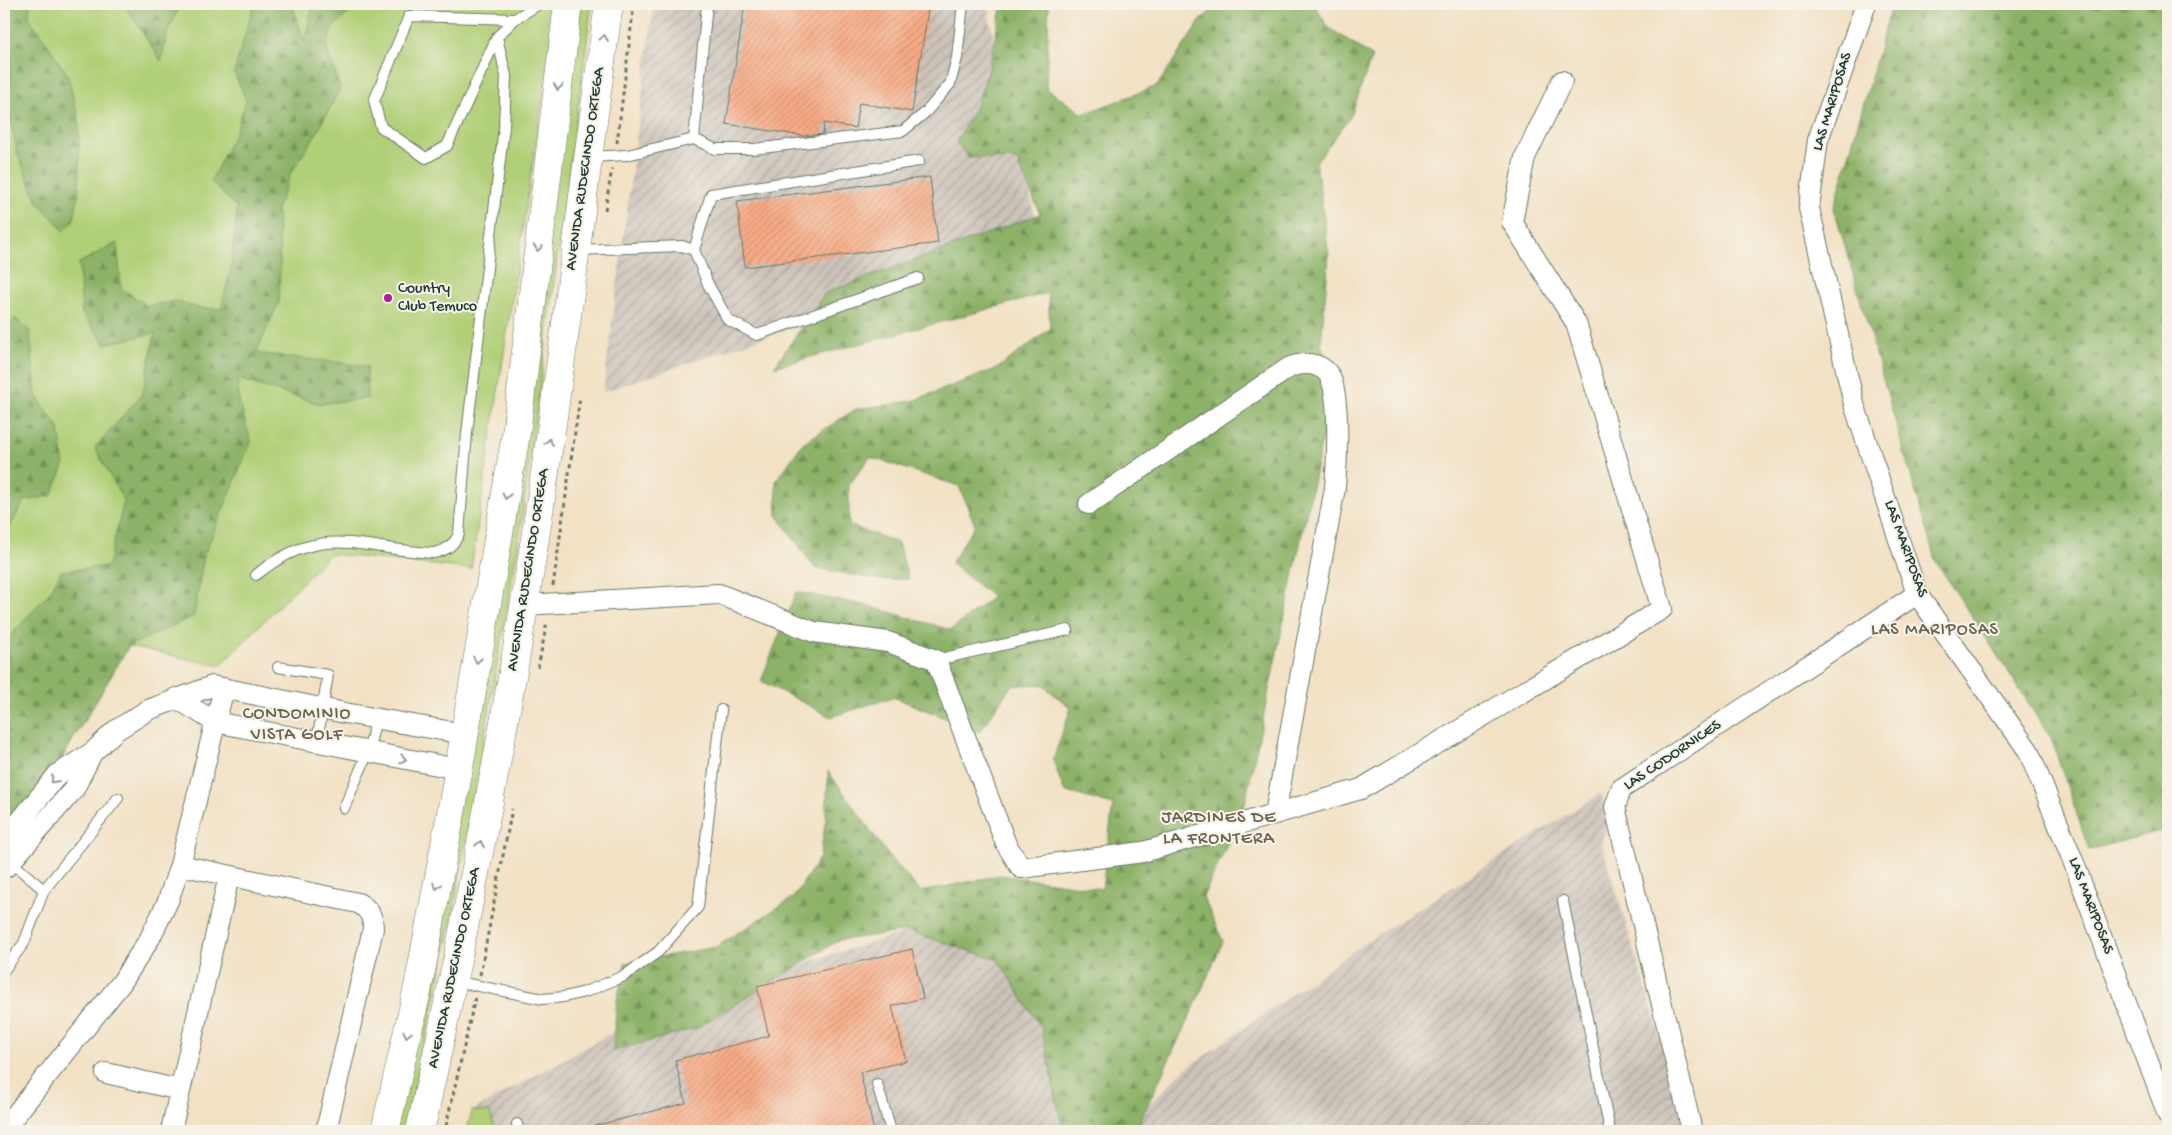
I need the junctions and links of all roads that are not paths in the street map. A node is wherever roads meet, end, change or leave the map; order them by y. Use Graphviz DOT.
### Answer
graph roads {
  1 [pos="539,4"];
  2 [pos="568,4"];
  3 [pos="609,4"];
  4 [pos="706,4"];
  5 [pos="963,4"];
  6 [pos="1866,4"];
  7 [pos="515,20"];
  8 [pos="496,37"];
  9 [pos="1562,81"];
  10 [pos="694,139"];
  11 [pos="588,157"];
  12 [pos="919,161"];
  13 [pos="575,250"];
  14 [pos="694,250"];
  15 [pos="918,278"];
  16 [pos="1089,504"];
  17 [pos="256,575"];
  18 [pos="1917,594"];
  19 [pos="524,605"];
  20 [pos="1068,630"];
  21 [pos="936,660"];
  22 [pos="278,667"];
  23 [pos="224,688"];
  24 [pos="176,698"];
  25 [pos="322,709"];
  26 [pos="721,710"];
  27 [pos="376,719"];
  28 [pos="215,722"];
  29 [pos="464,734"];
  30 [pos="317,742"];
  31 [pos="368,752"];
  32 [pos="458,769"];
  33 [pos="118,798"];
  34 [pos="344,808"];
  35 [pos="1275,814"];
  36 [pos="180,865"];
  37 [pos="7,866"];
  38 [pos="229,876"];
  39 [pos="44,890"];
  40 [pos="1564,901"];
  41 [pos="4,970"];
  42 [pos="454,981"];
  43 [pos="106,1073"];
  44 [pos="877,1084"];
  45 [pos="180,1090"];
  46 [pos="2165,1094"];
  47 [pos="2168,1115"];
  48 [pos="4,1129"];
  49 [pos="171,1131"];
  50 [pos="326,1131"];
  51 [pos="385,1131"];
  52 [pos="420,1131"];
  53 [pos="891,1131"];
  54 [pos="1610,1131"];
  55 [pos="1692,1131"];
  1 -- 7 [label="lane"];
  2 -- 29 [label="main road, AVENIDA RUDECINDO ORTEGA, one-way"];
  11 -- 3 [label="main road, AVENIDA RUDECINDO ORTEGA, one-way"];
  4 -- 10 [label="lane"];
  5 -- 10 [label="lane"];
  6 -- 18 [label="street, LAS MARIPOSAS"];
  7 -- 8 [label="lane"];
  7 -- 8 [label="lane"];
  8 -- 17 [label="lane"];
  9 -- 35 [label="street"];
  10 -- 11 [label="lane"];
  11 -- 13 [label="main road, AVENIDA RUDECINDO ORTEGA"];
  12 -- 14 [label="lane"];
  13 -- 14 [label="lane"];
  19 -- 13 [label="main road, AVENIDA RUDECINDO ORTEGA, one-way"];
  14 -- 15 [label="lane"];
  16 -- 35 [label="street"];
  18 -- 46 [label="street, LAS MARIPOSAS"];
  18 -- 55 [label="street, LAS CODORNICES"];
  19 -- 21 [label="street"];
  42 -- 19 [label="main road, AVENIDA RUDECINDO ORTEGA, one-way"];
  20 -- 21 [label="lane"];
  21 -- 35 [label="street"];
  22 -- 25 [label="lane"];
  23 -- 24 [label="street"];
  23 -- 25 [label="street"];
  23 -- 28 [label="street"];
  24 -- 28 [label="street"];
  24 -- 37 [label="street"];
  25 -- 27 [label="street"];
  25 -- 30 [label="lane"];
  26 -- 42 [label="lane"];
  27 -- 29 [label="street"];
  27 -- 31 [label="lane"];
  28 -- 30 [label="street"];
  28 -- 36 [label="street"];
  29 -- 32 [label="main road, AVENIDA RUDECINDO ORTEGA"];
  30 -- 31 [label="street"];
  31 -- 32 [label="street, one-way"];
  31 -- 34 [label="lane"];
  32 -- 51 [label="main road, AVENIDA RUDECINDO ORTEGA, one-way"];
  33 -- 39 [label="lane"];
  36 -- 38 [label="street"];
  36 -- 48 [label="street"];
  37 -- 39 [label="lane"];
  38 -- 45 [label="street"];
  38 -- 50 [label="street"];
  39 -- 41 [label="lane"];
  40 -- 54 [label="lane"];
  42 -- 52 [label="main road, AVENIDA RUDECINDO ORTEGA"];
  43 -- 45 [label="street"];
  44 -- 53 [label="lane"];
  45 -- 49 [label="street"];
  46 -- 47 [label="street, LAS MARIPOSAS"];
}
